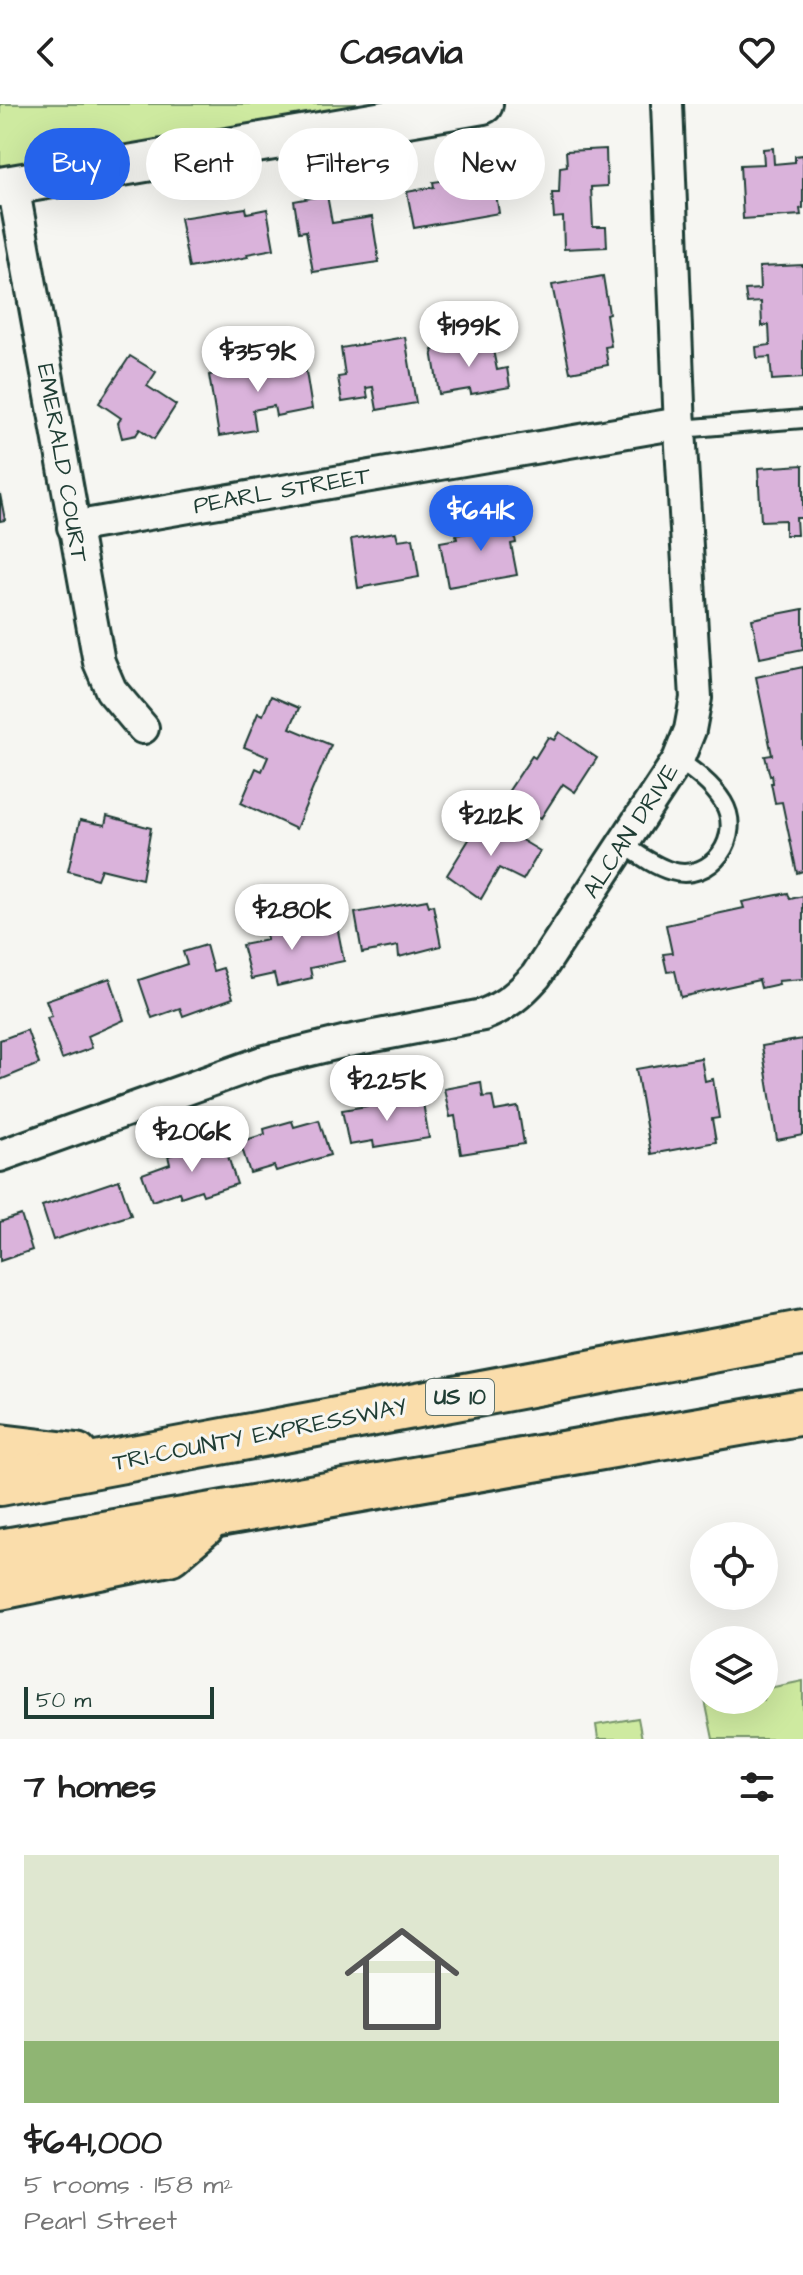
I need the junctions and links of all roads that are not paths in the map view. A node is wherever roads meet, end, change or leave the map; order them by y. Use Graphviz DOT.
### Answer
graph roads {
  1 [pos="483,104"];
  2 [pos="667,104"];
  3 [pos="6,186"];
  4 [pos="803,419"];
  5 [pos="680,426"];
  6 [pos="73,527"];
  7 [pos="143,728"];
  8 [pos="678,760"];
  9 [pos="623,844"];
  10 [pos="0,1156"];
  11 [pos="803,1333"];
  12 [pos="803,1412"];
  13 [pos="0,1447"];
  14 [pos="118,1461"];
  15 [pos="0,1483"];
  16 [pos="216,1514"];
  17 [pos="0,1552"];
  18 [pos="0,1587"];
  1 -- 3 [label="street"];
  2 -- 5 [label="street, ALCAN DRIVE"];
  3 -- 6 [label="street, EMERALD COURT"];
  4 -- 5 [label="lane"];
  5 -- 6 [label="street, PEARL STREET"];
  5 -- 8 [label="street, ALCAN DRIVE"];
  6 -- 7 [label="street, EMERALD COURT"];
  8 -- 9 [label="street, ALCAN DRIVE"];
  8 -- 9 [label="lane"];
  9 -- 10 [label="street, ALCAN DRIVE"];
  11 -- 14 [label="highway, TRI-COUNTY EXPRESSWAY / US 10"];
  12 -- 16 [label="highway"];
  13 -- 14 [label="highway"];
  14 -- 15 [label="highway, TRI-COUNTY EXPRESSWAY / US 10"];
  16 -- 17 [label="highway"];
  16 -- 18 [label="highway"];
}
